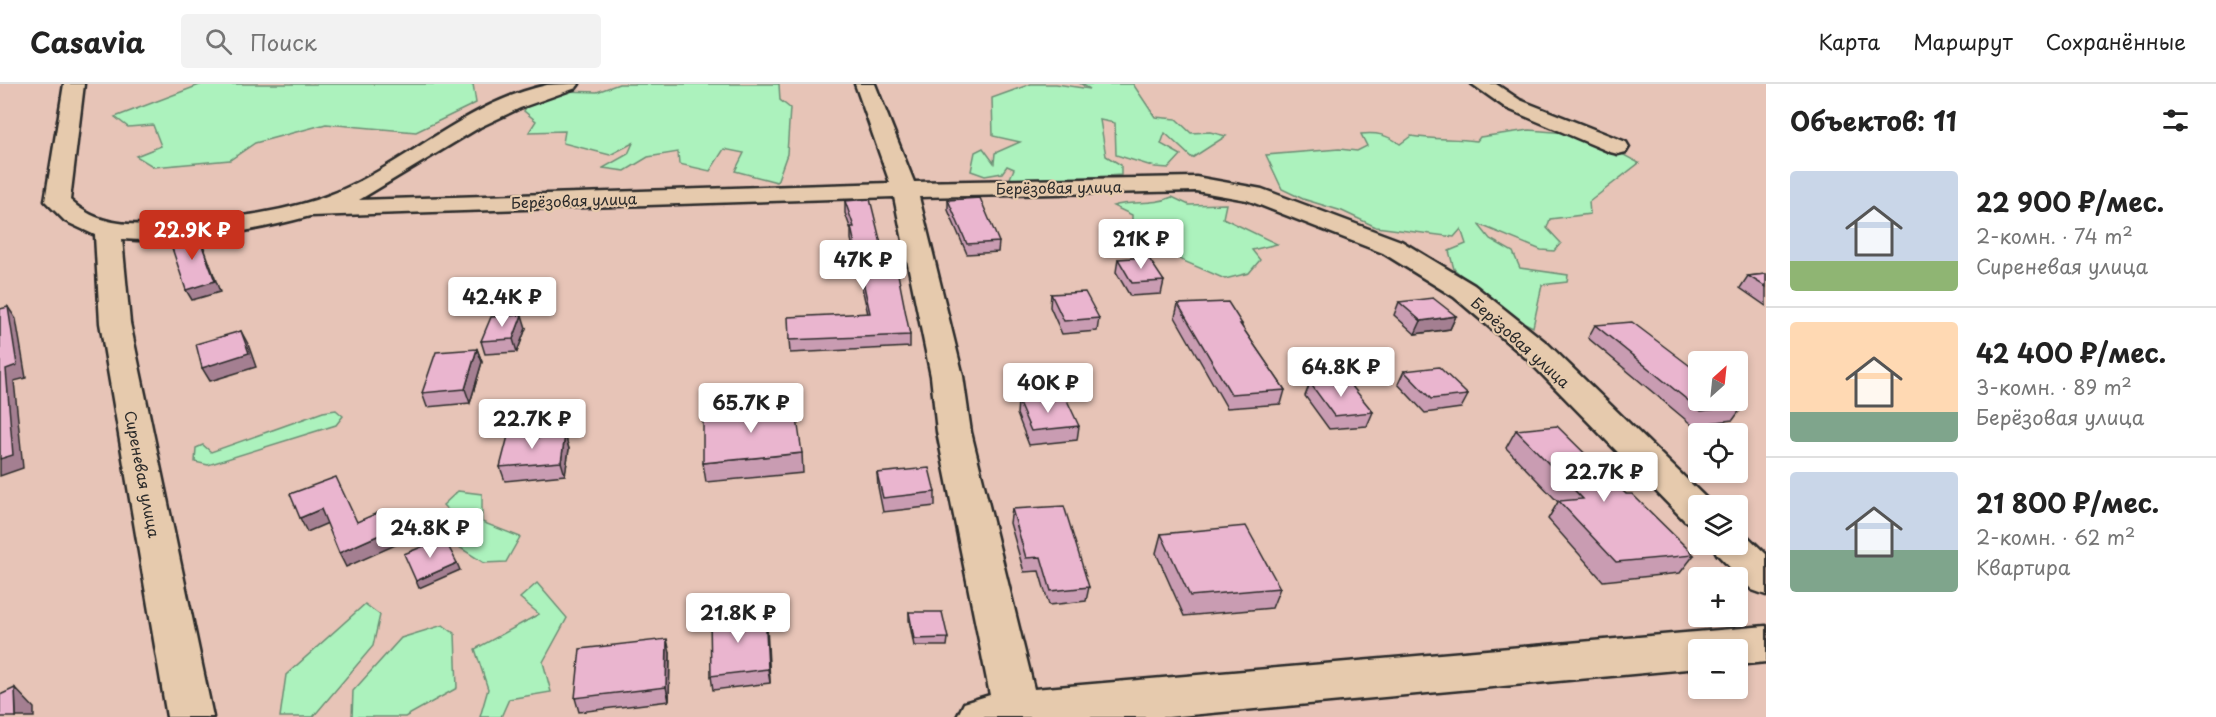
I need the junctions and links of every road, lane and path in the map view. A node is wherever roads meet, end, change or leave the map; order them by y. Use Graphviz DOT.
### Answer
graph roads {
  1 [pos="74,84"];
  2 [pos="569,84"];
  3 [pos="865,84"];
  4 [pos="1482,84"];
  5 [pos="1618,147"];
  6 [pos="904,190"];
  7 [pos="311,209"];
  8 [pos="108,230"];
  9 [pos="1688,502"];
  10 [pos="1742,555"];
  11 [pos="1766,579"];
  12 [pos="1766,644"];
  13 [pos="1748,646"];
  14 [pos="1688,651"];
  15 [pos="998,714"];
  16 [pos="190,717"];
  1 -- 8 [label="street"];
  2 -- 7 [label="street"];
  3 -- 6 [label="street"];
  4 -- 5 [label="street"];
  6 -- 7 [label="street, Берёзовая улица"];
  6 -- 9 [label="street, Берёзовая улица"];
  6 -- 15 [label="street"];
  7 -- 8 [label="street"];
  8 -- 16 [label="street, Сиреневая улица"];
  10 -- 11 [label="street"];
  12 -- 13 [label="street"];
  14 -- 15 [label="street"];
}
